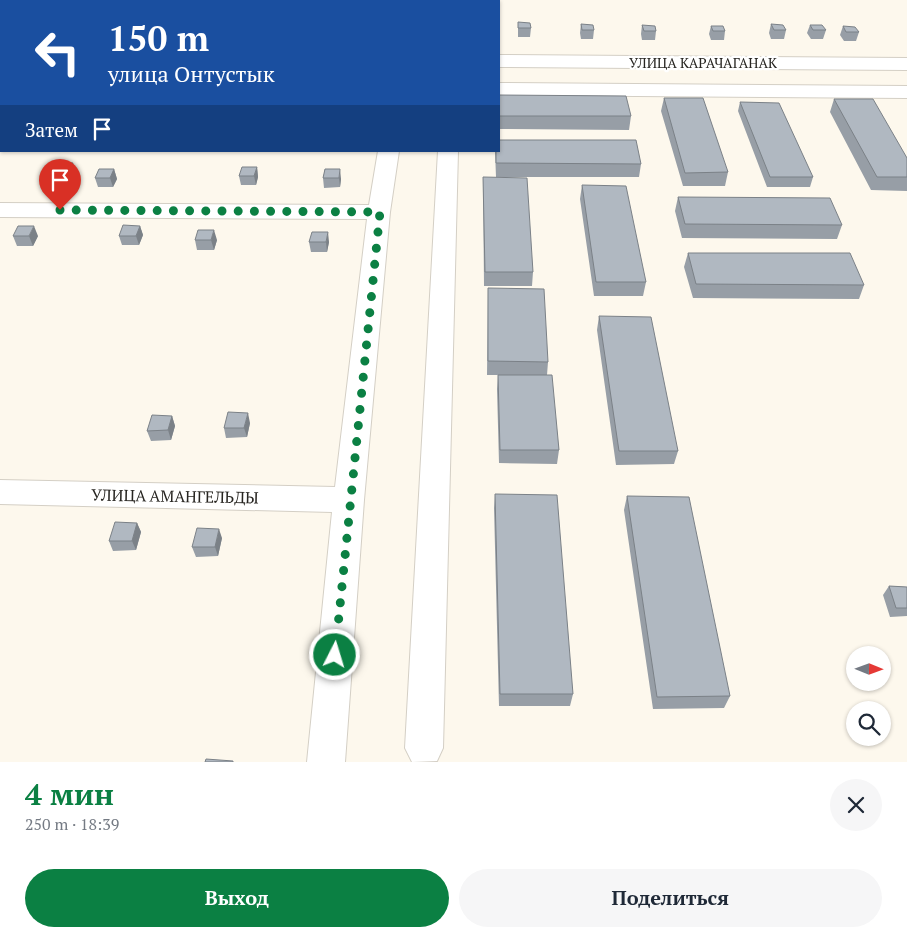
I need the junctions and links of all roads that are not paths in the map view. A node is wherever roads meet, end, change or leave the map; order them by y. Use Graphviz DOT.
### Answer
graph roads {
  1 [pos="500,61"];
  2 [pos="907,64"];
  3 [pos="500,89"];
  4 [pos="907,92"];
  5 [pos="389,152"];
  6 [pos="448,152"];
  7 [pos="0,210"];
  8 [pos="380,212"];
  9 [pos="0,492"];
  10 [pos="349,500"];
  11 [pos="424,748"];
  12 [pos="326,762"];
  1 -- 2 [label="street, УЛИЦА КАРАЧАГАНАК"];
  3 -- 4 [label="street"];
  5 -- 8 [label="street"];
  6 -- 11 [label="street"];
  7 -- 8 [label="street"];
  8 -- 10 [label="street"];
  9 -- 10 [label="street, УЛИЦА АМАНГЕЛЬДЫ"];
  10 -- 12 [label="street"];
}
